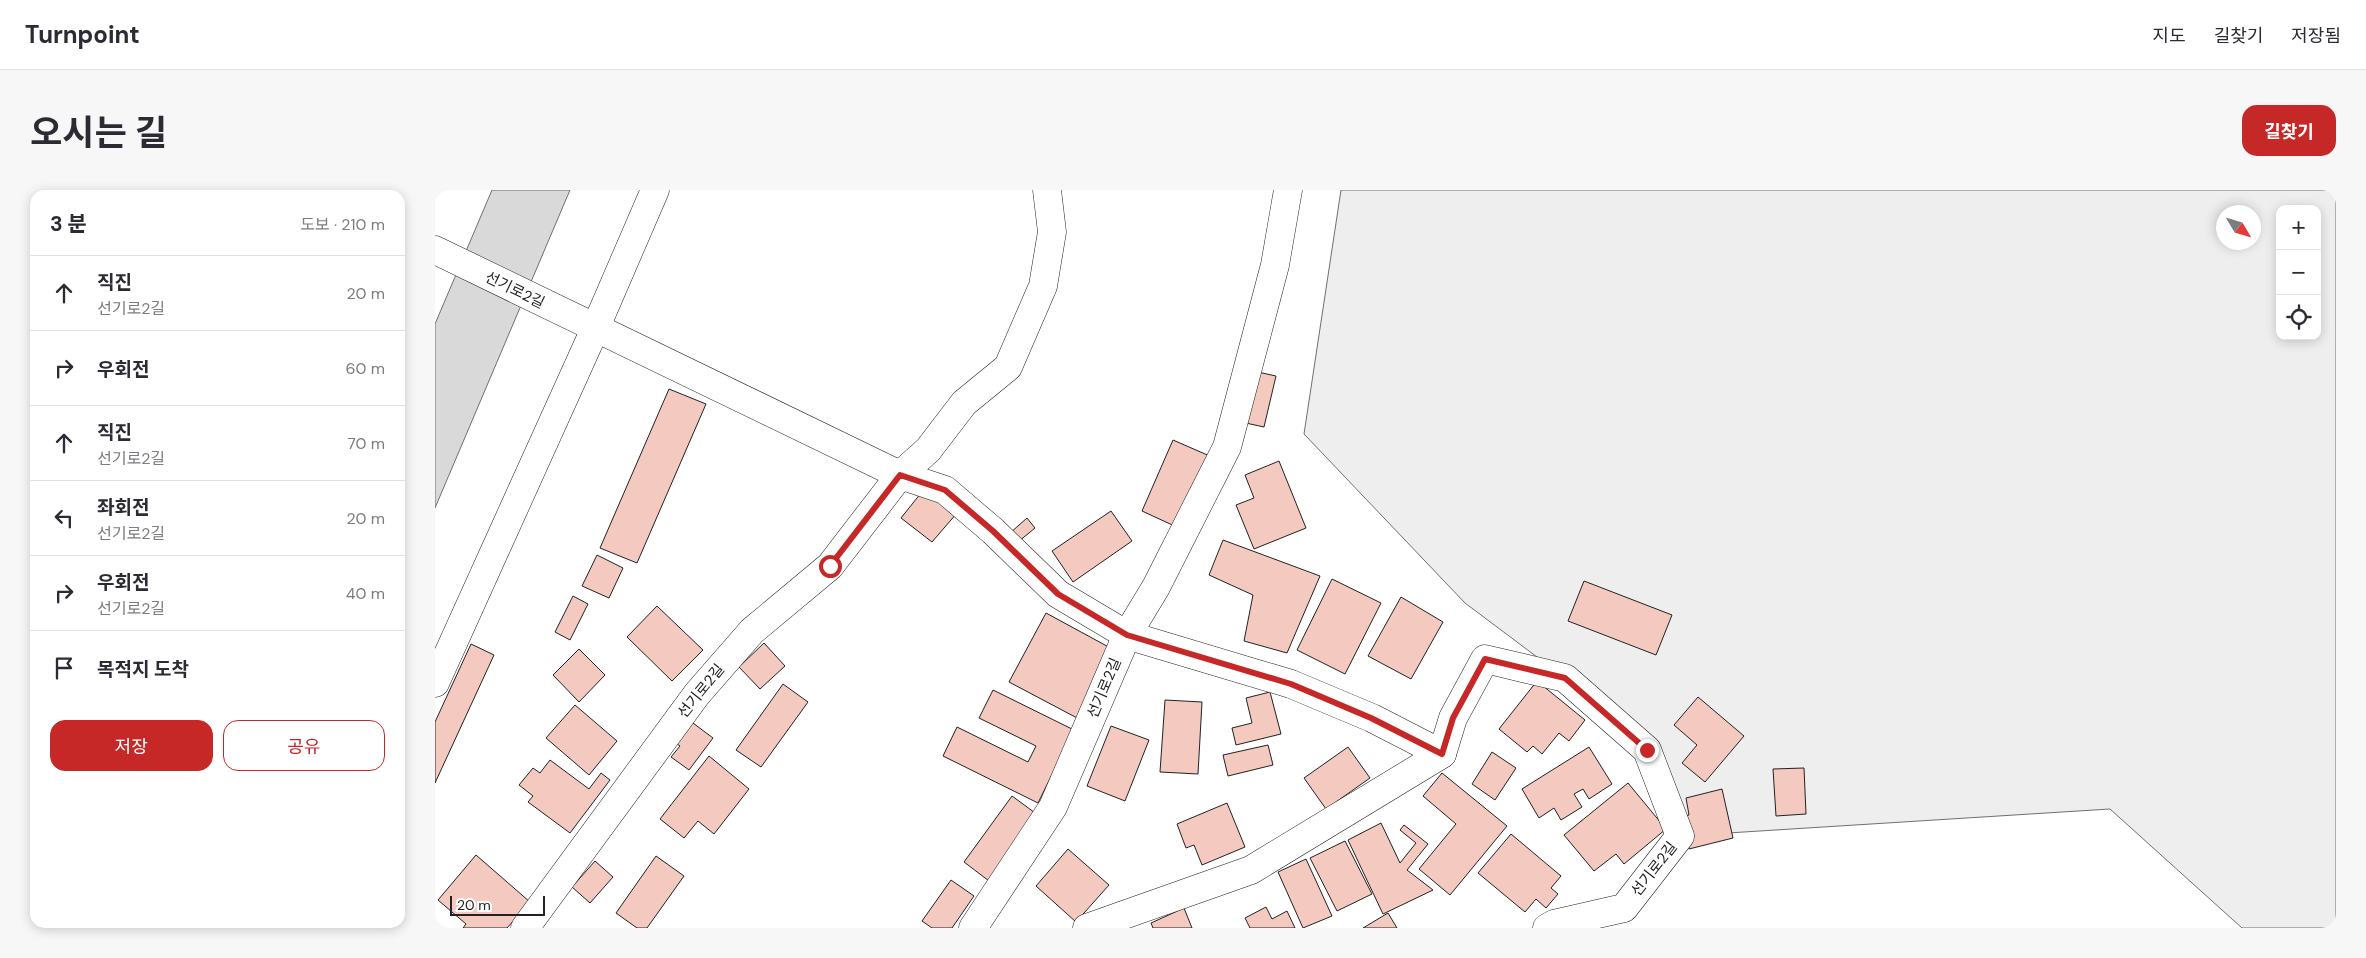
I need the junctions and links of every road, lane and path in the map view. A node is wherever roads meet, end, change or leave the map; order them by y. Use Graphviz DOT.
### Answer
graph roads {
  1 [pos="655,190"];
  2 [pos="1047,190"];
  3 [pos="1288,190"];
  4 [pos="435,250"];
  5 [pos="588,326"];
  6 [pos="900,475"];
  7 [pos="1127,635"];
  8 [pos="435,683"];
  9 [pos="1442,754"];
  10 [pos="525,928"];
  11 [pos="973,928"];
  12 [pos="1087,928"];
  13 [pos="1547,928"];
  1 -- 5 [label="street"];
  2 -- 6 [label="street, 선기로2길"];
  3 -- 7 [label="street, 선기로2길"];
  4 -- 5 [label="street, 선기로2길"];
  5 -- 6 [label="street, 선기로2길"];
  5 -- 8 [label="street"];
  6 -- 7 [label="street"];
  6 -- 10 [label="street, 선기로2길"];
  7 -- 9 [label="street"];
  7 -- 11 [label="street, 선기로2길"];
  9 -- 12 [label="street"];
  9 -- 13 [label="street, 선기로2길"];
}
